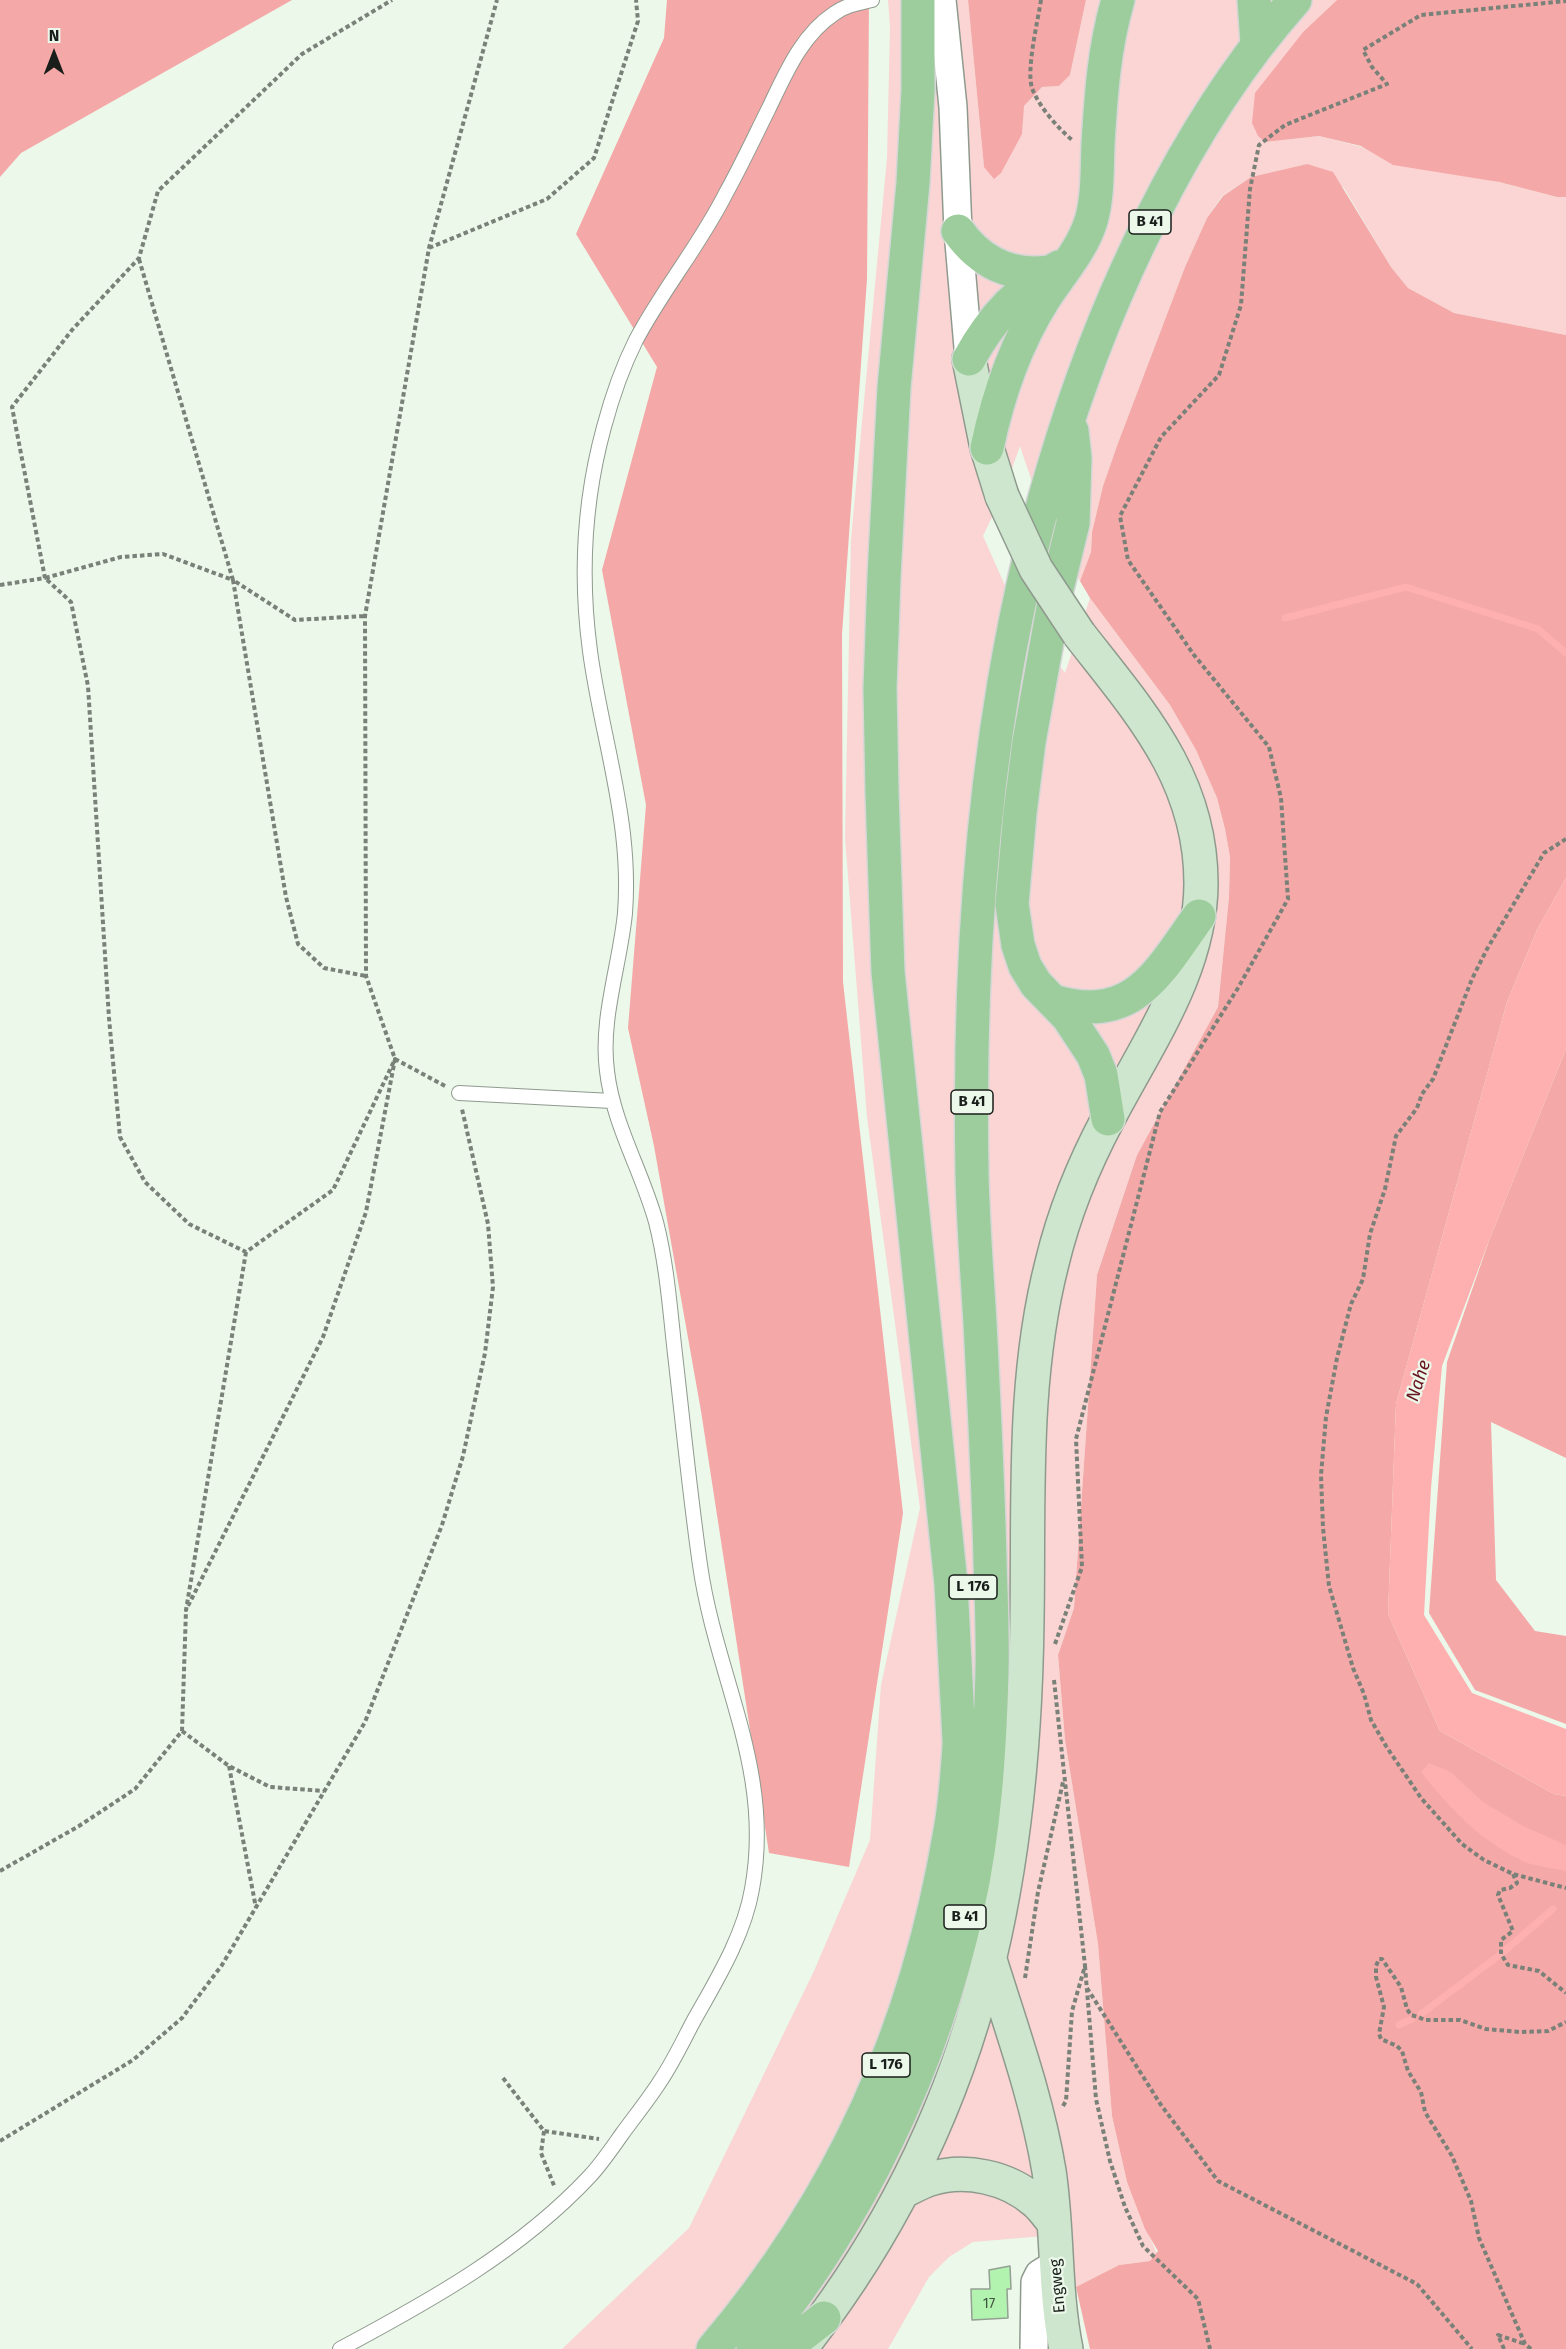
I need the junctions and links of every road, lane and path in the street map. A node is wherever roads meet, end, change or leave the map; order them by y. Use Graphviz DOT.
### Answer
graph roads {
  1 [pos="392,0"];
  2 [pos="497,0"];
  3 [pos="636,0"];
  4 [pos="872,0"];
  5 [pos="918,0"];
  6 [pos="942,0"];
  7 [pos="1041,0"];
  8 [pos="1118,0"];
  9 [pos="1254,0"];
  10 [pos="1295,0"];
  11 [pos="1566,1"];
  12 [pos="1257,43"];
  13 [pos="1355,98"];
  14 [pos="1098,157"];
  15 [pos="958,231"];
  16 [pos="429,248"];
  17 [pos="139,258"];
  18 [pos="1060,264"];
  19 [pos="969,359"];
  20 [pos="1070,414"];
  21 [pos="987,448"];
  22 [pos="45,578"];
  23 [pos="233,580"];
  24 [pos="0,585"];
  25 [pos="365,616"];
  26 [pos="1566,839"];
  27 [pos="1199,916"];
  28 [pos="366,976"];
  29 [pos="1053,1001"];
  30 [pos="395,1059"];
  31 [pos="459,1093"];
  32 [pos="612,1101"];
  33 [pos="1108,1119"];
  34 [pos="246,1252"];
  35 [pos="986,1434"];
  36 [pos="186,1610"];
  37 [pos="182,1731"];
  38 [pos="959,1740"];
  39 [pos="229,1766"];
  40 [pos="1064,1778"];
  41 [pos="324,1791"];
  42 [pos="0,1871"];
  43 [pos="1513,1874"];
  44 [pos="1566,1888"];
  45 [pos="256,1908"];
  46 [pos="990,1960"];
  47 [pos="1024,1981"];
  48 [pos="1086,1987"];
  49 [pos="1566,1993"];
  50 [pos="1566,2022"];
  51 [pos="503,2078"];
  52 [pos="544,2131"];
  53 [pos="1042,2133"];
  54 [pos="0,2141"];
  55 [pos="616,2142"];
  56 [pos="904,2191"];
  57 [pos="562,2204"];
  58 [pos="1054,2223"];
  59 [pos="1055,2264"];
  60 [pos="824,2318"];
  61 [pos="1525,2344"];
  62 [pos="340,2349"];
  63 [pos="712,2349"];
  64 [pos="753,2349"];
  65 [pos="784,2349"];
  66 [pos="801,2349"];
  67 [pos="1034,2349"];
  68 [pos="1066,2349"];
  69 [pos="1210,2349"];
  70 [pos="1472,2349"];
  71 [pos="1504,2349"];
  72 [pos="1531,2349"];
  1 -- 17 [label="path"];
  2 -- 16 [label="path"];
  3 -- 16 [label="path"];
  4 -- 32 [label="lane"];
  5 -- 38 [label="main road"];
  6 -- 15 [label="street"];
  7 -- 14 [label="path"];
  8 -- 14 [label="main road"];
  9 -- 12 [label="main road"];
  10 -- 12 [label="main road, B 41"];
  11 -- 13 [label="path"];
  12 -- 20 [label="main road, B 41"];
  14 -- 18 [label="main road"];
  15 -- 18 [label="main road"];
  15 -- 19 [label="street"];
  16 -- 25 [label="path"];
  17 -- 22 [label="path"];
  17 -- 23 [label="path"];
  18 -- 19 [label="main road"];
  18 -- 21 [label="main road"];
  19 -- 21 [label="main road"];
  20 -- 29 [label="main road"];
  20 -- 35 [label="main road, B 41"];
  21 -- 27 [label="main road, bridge"];
  22 -- 23 [label="path"];
  22 -- 24 [label="path"];
  22 -- 34 [label="path"];
  23 -- 25 [label="path"];
  23 -- 28 [label="path"];
  25 -- 28 [label="path"];
  26 -- 43 [label="path"];
  27 -- 29 [label="main road"];
  27 -- 33 [label="main road"];
  28 -- 30 [label="path"];
  29 -- 33 [label="main road"];
  30 -- 31 [label="path"];
  30 -- 34 [label="path"];
  30 -- 36 [label="path"];
  31 -- 32 [label="lane"];
  31 -- 41 [label="path"];
  32 -- 55 [label="lane"];
  33 -- 46 [label="main road"];
  34 -- 36 [label="path"];
  35 -- 38 [label="main road, L 176"];
  35 -- 64 [label="main road, B 41"];
  36 -- 37 [label="path"];
  37 -- 39 [label="path"];
  37 -- 42 [label="path"];
  38 -- 63 [label="main road, L 176"];
  39 -- 41 [label="path"];
  39 -- 45 [label="path"];
  40 -- 47 [label="path"];
  41 -- 45 [label="path"];
  43 -- 44 [label="path"];
  43 -- 49 [label="path"];
  45 -- 54 [label="path"];
  46 -- 53 [label="main road, Engweg"];
  46 -- 56 [label="main road"];
  48 -- 53 [label="path"];
  48 -- 69 [label="path"];
  48 -- 70 [label="path"];
  50 -- 61 [label="path"];
  51 -- 52 [label="path"];
  52 -- 55 [label="path"];
  52 -- 57 [label="path"];
  53 -- 58 [label="main road, Engweg"];
  55 -- 57 [label="lane"];
  56 -- 58 [label="main road"];
  56 -- 60 [label="main road"];
  57 -- 62 [label="lane"];
  58 -- 59 [label="main road, Engweg"];
  59 -- 67 [label="street"];
  59 -- 68 [label="main road, Engweg"];
  60 -- 65 [label="main road"];
  60 -- 66 [label="main road"];
  61 -- 71 [label="path"];
  61 -- 72 [label="path"];
}
